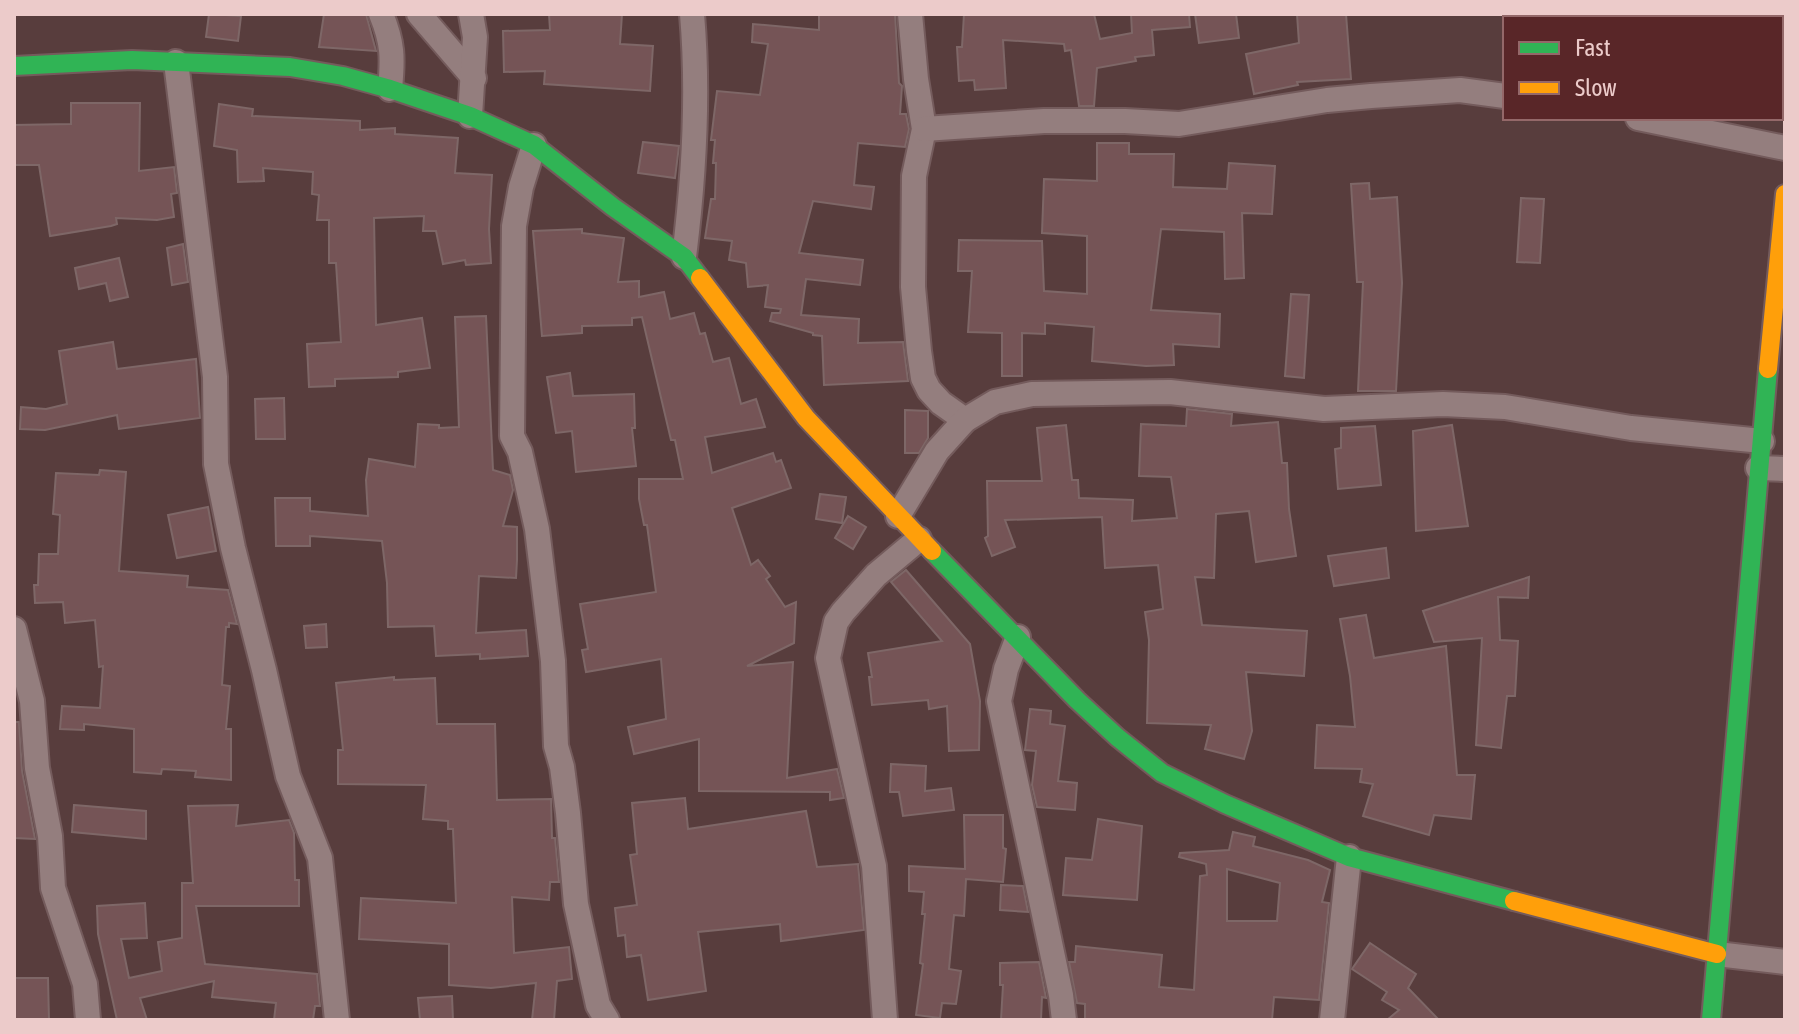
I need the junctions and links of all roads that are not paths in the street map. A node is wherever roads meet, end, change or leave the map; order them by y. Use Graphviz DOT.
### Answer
graph roads {
  1 [pos="381,14"];
  2 [pos="419,14"];
  3 [pos="471,14"];
  4 [pos="692,14"];
  5 [pos="910,14"];
  6 [pos="176,62"];
  7 [pos="14,66"];
  8 [pos="474,78"];
  9 [pos="390,89"];
  10 [pos="1503,96"];
  11 [pos="470,116"];
  12 [pos="1648,120"];
  13 [pos="924,129"];
  14 [pos="534,145"];
  15 [pos="1785,148"];
  16 [pos="1785,194"];
  17 [pos="1784,225"];
  18 [pos="684,257"];
  19 [pos="965,420"];
  20 [pos="1762,441"];
  21 [pos="1758,468"];
  22 [pos="1785,469"];
  23 [pos="898,516"];
  24 [pos="919,539"];
  25 [pos="14,629"];
  26 [pos="1018,637"];
  27 [pos="1349,857"];
  28 [pos="1717,954"];
  29 [pos="1785,962"];
  30 [pos="88,1020"];
  31 [pos="337,1020"];
  32 [pos="607,1020"];
  33 [pos="885,1020"];
  34 [pos="1064,1020"];
  35 [pos="1332,1020"];
  36 [pos="1711,1020"];
  1 -- 9 [label="street"];
  2 -- 8 [label="street"];
  3 -- 8 [label="street"];
  4 -- 18 [label="street"];
  5 -- 13 [label="street"];
  6 -- 7 [label="street"];
  6 -- 9 [label="street"];
  6 -- 31 [label="street"];
  8 -- 11 [label="street"];
  9 -- 11 [label="street"];
  10 -- 13 [label="street"];
  11 -- 14 [label="street"];
  12 -- 15 [label="street"];
  13 -- 19 [label="street"];
  14 -- 18 [label="street"];
  14 -- 32 [label="street"];
  16 -- 17 [label="street"];
  17 -- 20 [label="street"];
  18 -- 23 [label="street"];
  19 -- 20 [label="street"];
  19 -- 23 [label="street"];
  20 -- 21 [label="street"];
  21 -- 22 [label="street"];
  21 -- 28 [label="street"];
  23 -- 24 [label="street"];
  24 -- 26 [label="street"];
  24 -- 33 [label="street"];
  25 -- 30 [label="street"];
  26 -- 27 [label="street"];
  26 -- 34 [label="street"];
  27 -- 28 [label="street"];
  27 -- 35 [label="street"];
  28 -- 29 [label="street"];
  28 -- 36 [label="street"];
}
